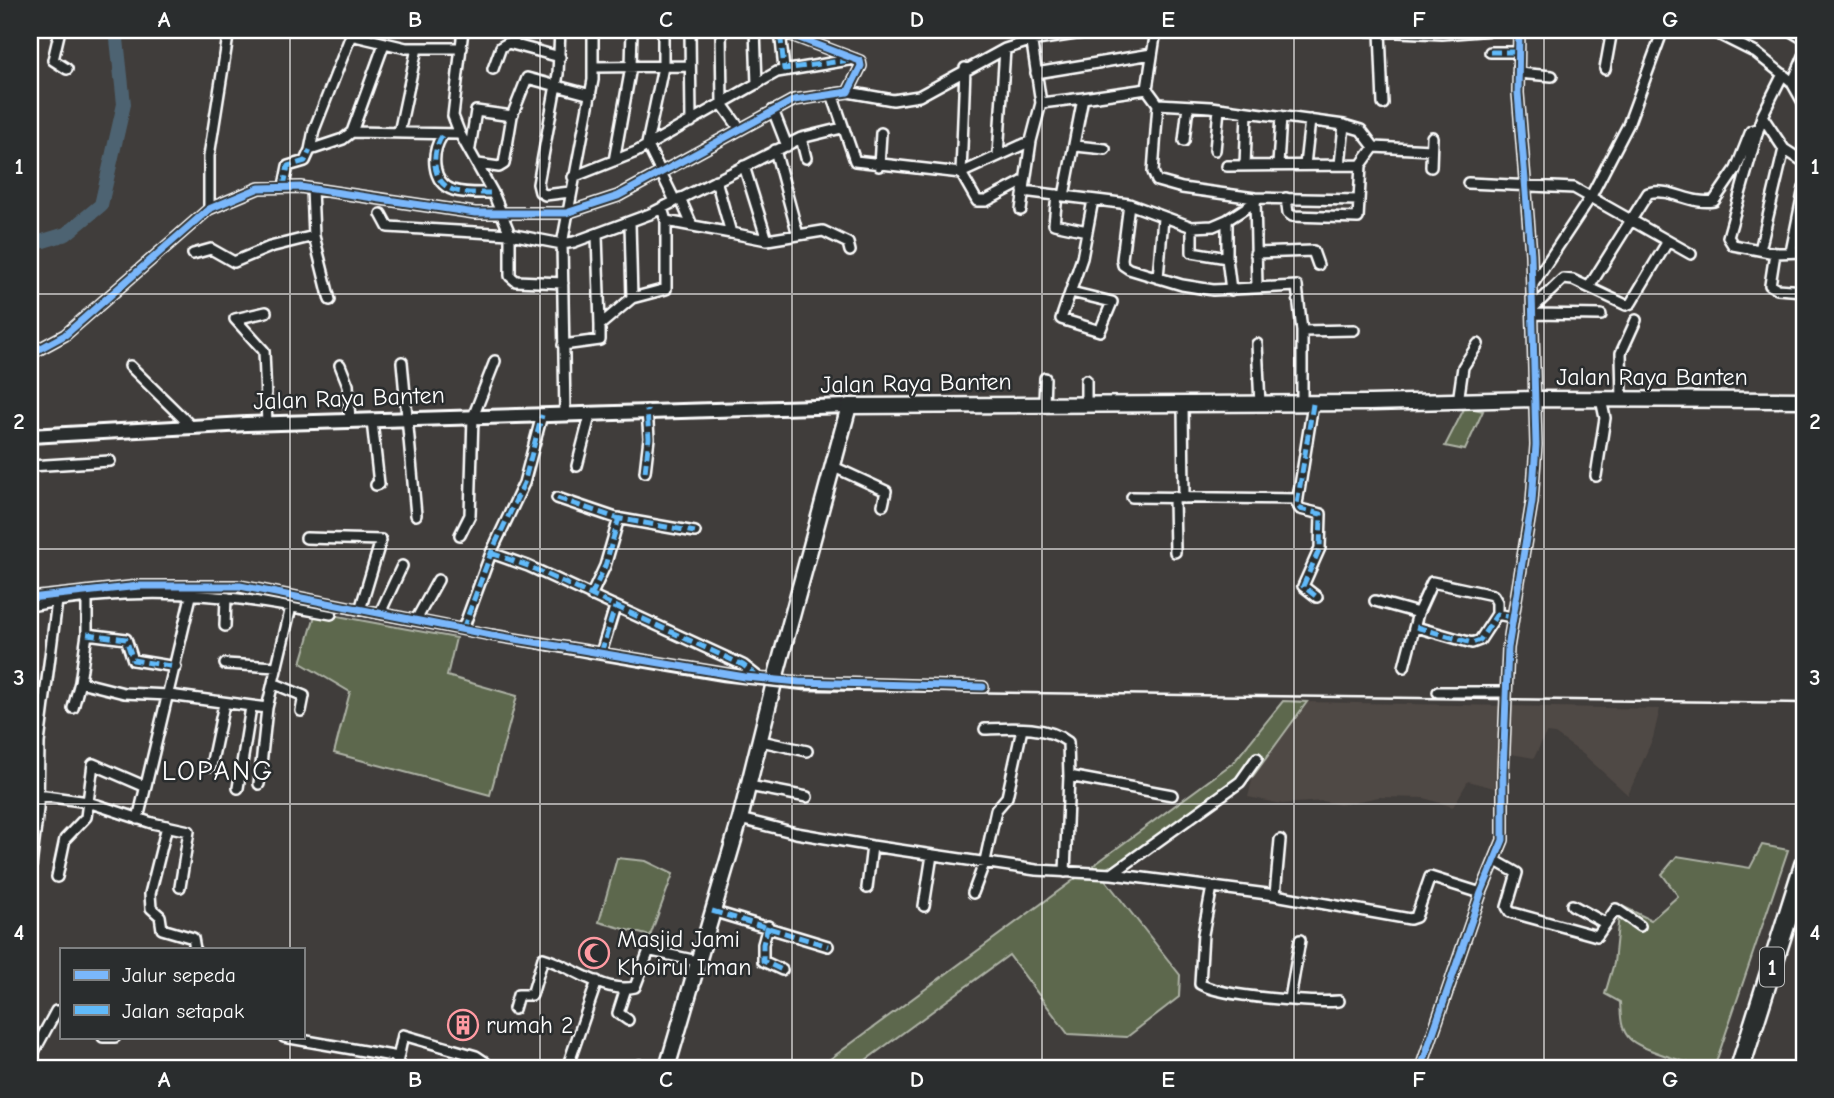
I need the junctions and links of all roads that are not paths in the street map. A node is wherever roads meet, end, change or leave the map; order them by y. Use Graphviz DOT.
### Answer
graph roads {
  1 [pos="60,30"];
  2 [pos="229,30"];
  3 [pos="463,30"];
  4 [pos="517,30"];
  5 [pos="560,30"];
  6 [pos="593,30"];
  7 [pos="632,30"];
  8 [pos="663,30"];
  9 [pos="690,30"];
  10 [pos="721,30"];
  11 [pos="755,30"];
  12 [pos="779,30"];
  13 [pos="1030,30"];
  14 [pos="1098,30"];
  15 [pos="1156,30"];
  16 [pos="1356,30"];
  17 [pos="1493,30"];
  18 [pos="1519,30"];
  19 [pos="1612,30"];
  20 [pos="1663,30"];
  21 [pos="1710,30"];
  22 [pos="1789,30"];
  23 [pos="1376,31"];
  24 [pos="1399,31"];
  25 [pos="1470,31"];
  26 [pos="352,32"];
  27 [pos="1442,32"];
  28 [pos="1064,33"];
  29 [pos="1804,39"];
  30 [pos="1030,41"];
  31 [pos="384,44"];
  32 [pos="513,44"];
  33 [pos="417,48"];
  34 [pos="462,48"];
  35 [pos="1005,48"];
  36 [pos="1490,52"];
  37 [pos="1518,52"];
  38 [pos="1152,54"];
  39 [pos="1804,56"];
  40 [pos="560,57"];
  41 [pos="857,59"];
  42 [pos="690,66"];
  43 [pos="594,67"];
  44 [pos="631,67"];
  45 [pos="663,67"];
  46 [pos="965,68"];
  47 [pos="67,69"];
  48 [pos="493,69"];
  49 [pos="784,69"];
  50 [pos="1605,69"];
  51 [pos="1036,73"];
  52 [pos="1518,73"];
  53 [pos="1552,76"];
  54 [pos="1793,77"];
  55 [pos="757,84"];
  56 [pos="556,85"];
  57 [pos="1147,89"];
  58 [pos="848,93"];
  59 [pos="832,94"];
  60 [pos="591,95"];
  61 [pos="1083,98"];
  62 [pos="1041,103"];
  63 [pos="722,104"];
  64 [pos="1158,104"];
  65 [pos="1383,104"];
  66 [pos="1804,104"];
  67 [pos="1188,106"];
  68 [pos="1219,109"];
  69 [pos="773,110"];
  70 [pos="1247,112"];
  71 [pos="512,116"];
  72 [pos="1281,116"];
  73 [pos="1762,116"];
  74 [pos="1310,120"];
  75 [pos="691,122"];
  76 [pos="1345,125"];
  77 [pos="842,128"];
  78 [pos="1759,128"];
  79 [pos="740,129"];
  80 [pos="352,132"];
  81 [pos="399,133"];
  82 [pos="881,133"];
  83 [pos="460,134"];
  84 [pos="442,136"];
  85 [pos="1432,137"];
  86 [pos="801,138"];
  87 [pos="1031,141"];
  88 [pos="1184,141"];
  89 [pos="647,144"];
  90 [pos="788,146"];
  91 [pos="1076,146"];
  92 [pos="1374,147"];
  93 [pos="470,148"];
  94 [pos="1105,149"];
  95 [pos="1784,149"];
  96 [pos="310,150"];
  97 [pos="775,150"];
  98 [pos="1214,150"];
  99 [pos="1431,150"];
  100 [pos="998,155"];
  101 [pos="806,158"];
  102 [pos="614,161"];
  103 [pos="1804,162"];
  104 [pos="478,164"];
  105 [pos="1278,165"];
  106 [pos="1305,165"];
  107 [pos="1340,165"];
  108 [pos="1361,165"];
  109 [pos="744,166"];
  110 [pos="879,166"];
  111 [pos="1227,166"];
  112 [pos="1245,166"];
  113 [pos="1431,167"];
  114 [pos="961,173"];
  115 [pos="662,174"];
  116 [pos="573,177"];
  117 [pos="716,180"];
  118 [pos="1024,181"];
  119 [pos="1468,183"];
  120 [pos="1526,185"];
  121 [pos="284,186"];
  122 [pos="312,188"];
  123 [pos="1804,188"];
  124 [pos="1023,191"];
  125 [pos="570,192"];
  126 [pos="493,193"];
  127 [pos="1060,196"];
  128 [pos="1286,198"];
  129 [pos="1590,198"];
  130 [pos="678,199"];
  131 [pos="1093,200"];
  132 [pos="1255,200"];
  133 [pos="1359,200"];
  134 [pos="1129,204"];
  135 [pos="662,208"];
  136 [pos="209,209"];
  137 [pos="1021,210"];
  138 [pos="566,213"];
  139 [pos="381,214"];
  140 [pos="503,215"];
  141 [pos="1163,218"];
  142 [pos="1632,219"];
  143 [pos="1227,220"];
  144 [pos="666,221"];
  145 [pos="630,223"];
  146 [pos="692,225"];
  147 [pos="1192,227"];
  148 [pos="1087,231"];
  149 [pos="731,233"];
  150 [pos="510,234"];
  151 [pos="597,235"];
  152 [pos="798,235"];
  153 [pos="314,236"];
  154 [pos="767,240"];
  155 [pos="1668,241"];
  156 [pos="562,244"];
  157 [pos="1760,250"];
  158 [pos="850,251"];
  159 [pos="1804,251"];
  160 [pos="1791,252"];
  161 [pos="1255,253"];
  162 [pos="1775,253"];
  163 [pos="193,254"];
  164 [pos="1690,254"];
  165 [pos="1227,258"];
  166 [pos="1318,265"];
  167 [pos="1158,278"];
  168 [pos="563,283"];
  169 [pos="1532,285"];
  170 [pos="1257,287"];
  171 [pos="1590,288"];
  172 [pos="1231,290"];
  173 [pos="1804,291"];
  174 [pos="1071,292"];
  175 [pos="632,298"];
  176 [pos="330,300"];
  177 [pos="1533,311"];
  178 [pos="265,312"];
  179 [pos="1601,315"];
  180 [pos="1636,320"];
  181 [pos="600,325"];
  182 [pos="1354,330"];
  183 [pos="1301,331"];
  184 [pos="1257,344"];
  185 [pos="1478,344"];
  186 [pos="563,345"];
  187 [pos="30,354"];
  188 [pos="495,361"];
  189 [pos="402,362"];
  190 [pos="340,365"];
  191 [pos="130,366"];
  192 [pos="1045,378"];
  193 [pos="1086,380"];
  194 [pos="1536,399"];
  195 [pos="1601,399"];
  196 [pos="1622,400"];
  197 [pos="1804,400"];
  198 [pos="1458,402"];
  199 [pos="1044,404"];
  200 [pos="1086,404"];
  201 [pos="1260,404"];
  202 [pos="1308,404"];
  203 [pos="849,406"];
  204 [pos="1183,408"];
  205 [pos="647,410"];
  206 [pos="592,412"];
  207 [pos="565,413"];
  208 [pos="541,415"];
  209 [pos="473,417"];
  210 [pos="408,419"];
  211 [pos="372,421"];
  212 [pos="350,422"];
  213 [pos="267,424"];
  214 [pos="194,429"];
  215 [pos="30,436"];
  216 [pos="110,461"];
  217 [pos="30,466"];
  218 [pos="577,466"];
  219 [pos="834,467"];
  220 [pos="645,472"];
  221 [pos="1596,476"];
  222 [pos="376,485"];
  223 [pos="1132,497"];
  224 [pos="556,498"];
  225 [pos="1179,498"];
  226 [pos="1298,499"];
  227 [pos="883,505"];
  228 [pos="416,515"];
  229 [pos="619,518"];
  230 [pos="695,532"];
  231 [pos="460,534"];
  232 [pos="306,538"];
  233 [pos="1175,552"];
  234 [pos="491,553"];
  235 [pos="402,566"];
  236 [pos="438,580"];
  237 [pos="192,592"];
  238 [pos="226,596"];
  239 [pos="591,596"];
  240 [pos="1317,597"];
  241 [pos="30,598"];
  242 [pos="87,598"];
  243 [pos="57,601"];
  244 [pos="1375,601"];
  245 [pos="333,605"];
  246 [pos="30,606"];
  247 [pos="291,607"];
  248 [pos="615,607"];
  249 [pos="360,610"];
  250 [pos="380,613"];
  251 [pos="1418,613"];
  252 [pos="1497,614"];
  253 [pos="1511,617"];
  254 [pos="416,620"];
  255 [pos="225,626"];
  256 [pos="1416,627"];
  257 [pos="463,629"];
  258 [pos="87,634"];
  259 [pos="601,653"];
  260 [pos="225,664"];
  261 [pos="176,667"];
  262 [pos="277,667"];
  263 [pos="1404,667"];
  264 [pos="758,677"];
  265 [pos="775,678"];
  266 [pos="80,682"];
  267 [pos="275,684"];
  268 [pos="983,687"];
  269 [pos="1438,692"];
  270 [pos="1505,692"];
  271 [pos="169,695"];
  272 [pos="224,704"];
  273 [pos="251,707"];
  274 [pos="73,708"];
  275 [pos="267,708"];
  276 [pos="301,711"];
  277 [pos="985,729"];
  278 [pos="1022,729"];
  279 [pos="761,741"];
  280 [pos="34,743"];
  281 [pos="807,751"];
  282 [pos="1258,758"];
  283 [pos="211,766"];
  284 [pos="1069,776"];
  285 [pos="259,784"];
  286 [pos="144,786"];
  287 [pos="749,786"];
  288 [pos="239,788"];
  289 [pos="38,795"];
  290 [pos="1172,795"];
  291 [pos="807,797"];
  292 [pos="88,802"];
  293 [pos="138,819"];
  294 [pos="740,819"];
  295 [pos="167,826"];
  296 [pos="1280,840"];
  297 [pos="872,846"];
  298 [pos="932,855"];
  299 [pos="985,861"];
  300 [pos="1496,861"];
  301 [pos="1804,865"];
  302 [pos="1065,872"];
  303 [pos="1112,874"];
  304 [pos="30,875"];
  305 [pos="57,877"];
  306 [pos="180,887"];
  307 [pos="1212,887"];
  308 [pos="866,888"];
  309 [pos="1481,892"];
  310 [pos="973,893"];
  311 [pos="1275,894"];
  312 [pos="1804,904"];
  313 [pos="1572,905"];
  314 [pos="924,906"];
  315 [pos="712,911"];
  316 [pos="1605,923"];
  317 [pos="768,926"];
  318 [pos="1640,926"];
  319 [pos="1300,940"];
  320 [pos="828,946"];
  321 [pos="195,948"];
  322 [pos="697,961"];
  323 [pos="782,970"];
  324 [pos="597,981"];
  325 [pos="626,988"];
  326 [pos="1290,999"];
  327 [pos="1339,1001"];
  328 [pos="514,1009"];
  329 [pos="60,1011"];
  330 [pos="628,1020"];
  331 [pos="290,1038"];
  332 [pos="398,1057"];
  333 [pos="30,1059"];
  334 [pos="1804,1063"];
  335 [pos="639,1065"];
  336 [pos="567,1067"];
  337 [pos="396,1068"];
  338 [pos="486,1068"];
  339 [pos="667,1068"];
  340 [pos="1420,1068"];
  341 [pos="1740,1068"];
  342 [pos="1753,1068"];
  343 [pos="1802,1068"];
  1 -- 47 [label="street"];
  2 -- 136 [label="street"];
  3 -- 34 [label="street"];
  4 -- 32 [label="street"];
  5 -- 40 [label="street"];
  6 -- 43 [label="street"];
  7 -- 44 [label="street"];
  8 -- 45 [label="street"];
  9 -- 42 [label="street"];
  10 -- 63 [label="street"];
  11 -- 55 [label="street"];
  12 -- 41 [label="street"];
  12 -- 49 [label="street"];
  13 -- 30 [label="street"];
  14 -- 28 [label="street"];
  15 -- 38 [label="street"];
  16 -- 23 [label="street"];
  17 -- 25 [label="street"];
  18 -- 37 [label="street"];
  19 -- 50 [label="street"];
  20 -- 129 [label="street"];
  21 -- 54 [label="street"];
  22 -- 29 [label="street"];
  23 -- 24 [label="street"];
  23 -- 65 [label="street"];
  24 -- 27 [label="street"];
  25 -- 27 [label="street"];
  26 -- 31 [label="street"];
  26 -- 96 [label="street"];
  28 -- 30 [label="street"];
  30 -- 35 [label="street"];
  30 -- 51 [label="street"];
  31 -- 33 [label="street"];
  31 -- 80 [label="street"];
  32 -- 40 [label="street"];
  32 -- 48 [label="street"];
  33 -- 34 [label="street"];
  33 -- 81 [label="street"];
  34 -- 83 [label="street"];
  35 -- 46 [label="street"];
  35 -- 100 [label="street"];
  36 -- 37 [label="street"];
  37 -- 52 [label="street"];
  38 -- 51 [label="street"];
  38 -- 57 [label="street"];
  39 -- 54 [label="street"];
  40 -- 56 [label="street"];
  41 -- 49 [label="street"];
  41 -- 58 [label="street"];
  42 -- 45 [label="street"];
  42 -- 75 [label="street"];
  43 -- 44 [label="street"];
  43 -- 60 [label="street"];
  44 -- 45 [label="street"];
  44 -- 102 [label="street"];
  45 -- 89 [label="street"];
  46 -- 58 [label="street"];
  46 -- 114 [label="street"];
  49 -- 55 [label="street"];
  51 -- 62 [label="street"];
  52 -- 53 [label="street"];
  52 -- 120 [label="street"];
  54 -- 66 [label="street"];
  54 -- 73 [label="street"];
  55 -- 63 [label="street"];
  56 -- 60 [label="street"];
  56 -- 71 [label="street"];
  56 -- 125 [label="street"];
  57 -- 61 [label="street"];
  57 -- 64 [label="street"];
  58 -- 59 [label="street"];
  59 -- 69 [label="street"];
  59 -- 77 [label="street"];
  60 -- 116 [label="street"];
  61 -- 62 [label="street"];
  61 -- 91 [label="street"];
  62 -- 87 [label="street"];
  63 -- 75 [label="street"];
  63 -- 79 [label="street"];
  64 -- 67 [label="street"];
  64 -- 132 [label="street"];
  67 -- 68 [label="street"];
  67 -- 88 [label="street"];
  68 -- 70 [label="street"];
  68 -- 98 [label="street"];
  69 -- 79 [label="street"];
  69 -- 90 [label="street"];
  70 -- 72 [label="street"];
  70 -- 112 [label="street"];
  71 -- 93 [label="street"];
  71 -- 104 [label="street"];
  72 -- 74 [label="street"];
  72 -- 105 [label="street"];
  73 -- 78 [label="street"];
  73 -- 95 [label="street"];
  74 -- 76 [label="street"];
  74 -- 106 [label="street"];
  75 -- 89 [label="street"];
  76 -- 92 [label="street"];
  76 -- 107 [label="street"];
  77 -- 86 [label="street"];
  77 -- 110 [label="street"];
  78 -- 142 [label="street"];
  78 -- 157 [label="street"];
  79 -- 115 [label="street"];
  80 -- 81 [label="street"];
  80 -- 96 [label="street"];
  81 -- 84 [label="street"];
  82 -- 110 [label="street"];
  83 -- 84 [label="street"];
  83 -- 93 [label="street"];
  84 -- 126 [label="street"];
  85 -- 99 [label="street"];
  86 -- 90 [label="street"];
  86 -- 101 [label="street"];
  87 -- 100 [label="street"];
  87 -- 118 [label="street"];
  89 -- 102 [label="street"];
  89 -- 115 [label="street"];
  90 -- 97 [label="street"];
  91 -- 94 [label="street"];
  91 -- 127 [label="street"];
  92 -- 99 [label="street"];
  92 -- 108 [label="street"];
  93 -- 104 [label="street"];
  95 -- 103 [label="street"];
  95 -- 157 [label="street"];
  96 -- 121 [label="street"];
  97 -- 109 [label="street"];
  97 -- 152 [label="street"];
  99 -- 113 [label="street"];
  100 -- 114 [label="street"];
  102 -- 116 [label="street"];
  104 -- 126 [label="street"];
  105 -- 106 [label="street"];
  105 -- 112 [label="street"];
  106 -- 107 [label="street"];
  107 -- 108 [label="street"];
  108 -- 133 [label="street"];
  109 -- 117 [label="street"];
  109 -- 154 [label="street"];
  110 -- 114 [label="street"];
  111 -- 112 [label="street"];
  114 -- 118 [label="street"];
  115 -- 130 [label="street"];
  115 -- 138 [label="street"];
  116 -- 125 [label="street"];
  117 -- 130 [label="street"];
  117 -- 149 [label="street"];
  118 -- 124 [label="street"];
  119 -- 120 [label="street"];
  120 -- 129 [label="street"];
  120 -- 169 [label="street"];
  121 -- 122 [label="street"];
  121 -- 136 [label="street"];
  122 -- 140 [label="street"];
  122 -- 153 [label="street"];
  123 -- 160 [label="street"];
  124 -- 127 [label="street"];
  124 -- 137 [label="street"];
  125 -- 138 [label="street"];
  126 -- 140 [label="street"];
  127 -- 131 [label="street"];
  127 -- 148 [label="street"];
  128 -- 132 [label="street"];
  128 -- 133 [label="street"];
  128 -- 133 [label="street"];
  129 -- 142 [label="street"];
  129 -- 169 [label="street"];
  130 -- 135 [label="street"];
  130 -- 146 [label="street"];
  131 -- 134 [label="street"];
  131 -- 148 [label="street"];
  132 -- 143 [label="street"];
  132 -- 161 [label="street"];
  134 -- 141 [label="street"];
  134 -- 167 [label="street"];
  135 -- 144 [label="street"];
  135 -- 145 [label="street"];
  136 -- 187 [label="street"];
  138 -- 140 [label="street"];
  138 -- 156 [label="street"];
  139 -- 150 [label="street"];
  140 -- 150 [label="street"];
  141 -- 147 [label="street"];
  141 -- 167 [label="street"];
  142 -- 155 [label="street"];
  142 -- 171 [label="street"];
  143 -- 147 [label="street"];
  143 -- 165 [label="street"];
  144 -- 146 [label="street"];
  144 -- 175 [label="street"];
  145 -- 151 [label="street"];
  145 -- 175 [label="street"];
  146 -- 149 [label="street"];
  147 -- 165 [label="street"];
  148 -- 174 [label="street"];
  149 -- 154 [label="street"];
  150 -- 156 [label="street"];
  150 -- 168 [label="street"];
  151 -- 156 [label="street"];
  151 -- 181 [label="street"];
  152 -- 154 [label="street"];
  152 -- 158 [label="street"];
  153 -- 163 [label="street"];
  153 -- 176 [label="street"];
  155 -- 164 [label="street"];
  155 -- 171 [label="street"];
  156 -- 168 [label="street"];
  157 -- 162 [label="street"];
  159 -- 160 [label="street"];
  160 -- 162 [label="street"];
  161 -- 166 [label="street"];
  161 -- 170 [label="street"];
  162 -- 173 [label="street"];
  165 -- 172 [label="street"];
  167 -- 172 [label="street"];
  168 -- 186 [label="street"];
  169 -- 177 [label="street"];
  170 -- 172 [label="street"];
  170 -- 183 [label="street"];
  171 -- 177 [label="street"];
  174 -- 174 [label="street"];
  175 -- 181 [label="street"];
  177 -- 179 [label="street"];
  177 -- 194 [label="street"];
  178 -- 213 [label="street"];
  180 -- 196 [label="street"];
  181 -- 186 [label="street"];
  182 -- 183 [label="street"];
  183 -- 202 [label="street"];
  184 -- 201 [label="street"];
  185 -- 198 [label="street"];
  186 -- 207 [label="street"];
  188 -- 209 [label="street"];
  189 -- 210 [label="street"];
  190 -- 212 [label="street"];
  191 -- 214 [label="street"];
  192 -- 199 [label="street"];
  193 -- 200 [label="street"];
  194 -- 195 [label="main road, Jalan Raya Banten"];
  194 -- 198 [label="main road, Jalan Raya Banten"];
  194 -- 253 [label="street"];
  195 -- 196 [label="main road, Jalan Raya Banten"];
  195 -- 221 [label="street"];
  196 -- 197 [label="main road, Jalan Raya Banten"];
  198 -- 202 [label="main road, Jalan Raya Banten"];
  199 -- 200 [label="main road, Jalan Raya Banten"];
  199 -- 203 [label="main road, Jalan Raya Banten"];
  200 -- 204 [label="main road, Jalan Raya Banten"];
  201 -- 202 [label="main road, Jalan Raya Banten"];
  201 -- 204 [label="main road, Jalan Raya Banten"];
  202 -- 226 [label="street"];
  203 -- 205 [label="main road, Jalan Raya Banten"];
  203 -- 219 [label="main road"];
  204 -- 225 [label="street"];
  205 -- 206 [label="main road, Jalan Raya Banten"];
  205 -- 220 [label="street"];
  206 -- 207 [label="main road, Jalan Raya Banten"];
  206 -- 218 [label="street"];
  207 -- 208 [label="main road, Jalan Raya Banten"];
  208 -- 209 [label="main road, Jalan Raya Banten"];
  208 -- 234 [label="street"];
  209 -- 210 [label="main road, Jalan Raya Banten"];
  209 -- 231 [label="street"];
  210 -- 211 [label="main road, Jalan Raya Banten"];
  210 -- 228 [label="street"];
  211 -- 212 [label="main road, Jalan Raya Banten"];
  211 -- 222 [label="street"];
  212 -- 213 [label="main road, Jalan Raya Banten"];
  213 -- 214 [label="main road, Jalan Raya Banten"];
  214 -- 215 [label="main road, Jalan Raya Banten"];
  216 -- 217 [label="street"];
  219 -- 227 [label="street"];
  219 -- 265 [label="main road"];
  223 -- 225 [label="street"];
  224 -- 229 [label="street"];
  225 -- 226 [label="street"];
  225 -- 233 [label="street"];
  226 -- 240 [label="street"];
  229 -- 230 [label="street"];
  229 -- 239 [label="street"];
  232 -- 249 [label="street"];
  234 -- 239 [label="street"];
  234 -- 257 [label="street"];
  235 -- 250 [label="street"];
  236 -- 254 [label="street"];
  237 -- 238 [label="street"];
  237 -- 242 [label="street"];
  237 -- 261 [label="street"];
  238 -- 247 [label="street"];
  238 -- 255 [label="street"];
  239 -- 248 [label="street"];
  241 -- 245 [label="street"];
  242 -- 243 [label="street"];
  242 -- 258 [label="street"];
  243 -- 246 [label="street"];
  243 -- 280 [label="street"];
  244 -- 251 [label="street"];
  245 -- 247 [label="street"];
  245 -- 249 [label="street"];
  247 -- 262 [label="street"];
  248 -- 259 [label="street"];
  248 -- 264 [label="street"];
  249 -- 250 [label="street"];
  250 -- 254 [label="street"];
  251 -- 252 [label="street"];
  251 -- 256 [label="street"];
  252 -- 253 [label="street"];
  252 -- 256 [label="street"];
  253 -- 270 [label="street"];
  254 -- 257 [label="street"];
  256 -- 263 [label="street"];
  257 -- 259 [label="street"];
  258 -- 261 [label="street"];
  258 -- 266 [label="street"];
  259 -- 264 [label="street"];
  260 -- 262 [label="street"];
  261 -- 271 [label="street"];
  262 -- 267 [label="street"];
  264 -- 265 [label="street"];
  265 -- 268 [label="street"];
  265 -- 279 [label="main road"];
  266 -- 271 [label="street"];
  266 -- 274 [label="street"];
  267 -- 275 [label="street"];
  267 -- 276 [label="street"];
  269 -- 270 [label="street"];
  270 -- 300 [label="street"];
  271 -- 272 [label="street"];
  271 -- 286 [label="street"];
  272 -- 273 [label="street"];
  272 -- 283 [label="street"];
  273 -- 275 [label="street"];
  273 -- 288 [label="street"];
  275 -- 285 [label="street"];
  277 -- 278 [label="street"];
  278 -- 284 [label="street"];
  278 -- 299 [label="street"];
  279 -- 281 [label="street"];
  279 -- 287 [label="main road"];
  280 -- 289 [label="street"];
  282 -- 303 [label="street"];
  284 -- 290 [label="street"];
  284 -- 302 [label="street"];
  286 -- 292 [label="street"];
  286 -- 293 [label="street"];
  287 -- 291 [label="street"];
  287 -- 294 [label="main road"];
  289 -- 292 [label="street"];
  289 -- 304 [label="street"];
  292 -- 293 [label="street"];
  292 -- 305 [label="street"];
  293 -- 295 [label="street"];
  294 -- 297 [label="street"];
  294 -- 315 [label="main road"];
  295 -- 306 [label="street"];
  295 -- 321 [label="street"];
  296 -- 311 [label="street"];
  297 -- 298 [label="street"];
  297 -- 308 [label="street"];
  298 -- 299 [label="street"];
  298 -- 314 [label="street"];
  299 -- 302 [label="street"];
  299 -- 310 [label="street"];
  300 -- 309 [label="street"];
  300 -- 316 [label="street"];
  301 -- 341 [label="highway, 1"];
  302 -- 303 [label="street"];
  303 -- 307 [label="street"];
  307 -- 311 [label="street"];
  307 -- 326 [label="street"];
  309 -- 311 [label="street"];
  309 -- 340 [label="street"];
  312 -- 342 [label="highway, 1"];
  313 -- 316 [label="street"];
  315 -- 317 [label="street"];
  315 -- 322 [label="main road"];
  316 -- 318 [label="street"];
  317 -- 320 [label="street"];
  317 -- 323 [label="street"];
  319 -- 326 [label="street"];
  322 -- 325 [label="street"];
  322 -- 339 [label="main road"];
  324 -- 325 [label="street"];
  324 -- 328 [label="street"];
  324 -- 336 [label="street"];
  325 -- 330 [label="street"];
  326 -- 327 [label="street"];
  329 -- 333 [label="street"];
  331 -- 332 [label="street"];
  332 -- 337 [label="street"];
  332 -- 338 [label="street"];
  334 -- 343 [label="street"];
  335 -- 339 [label="street"];
}
